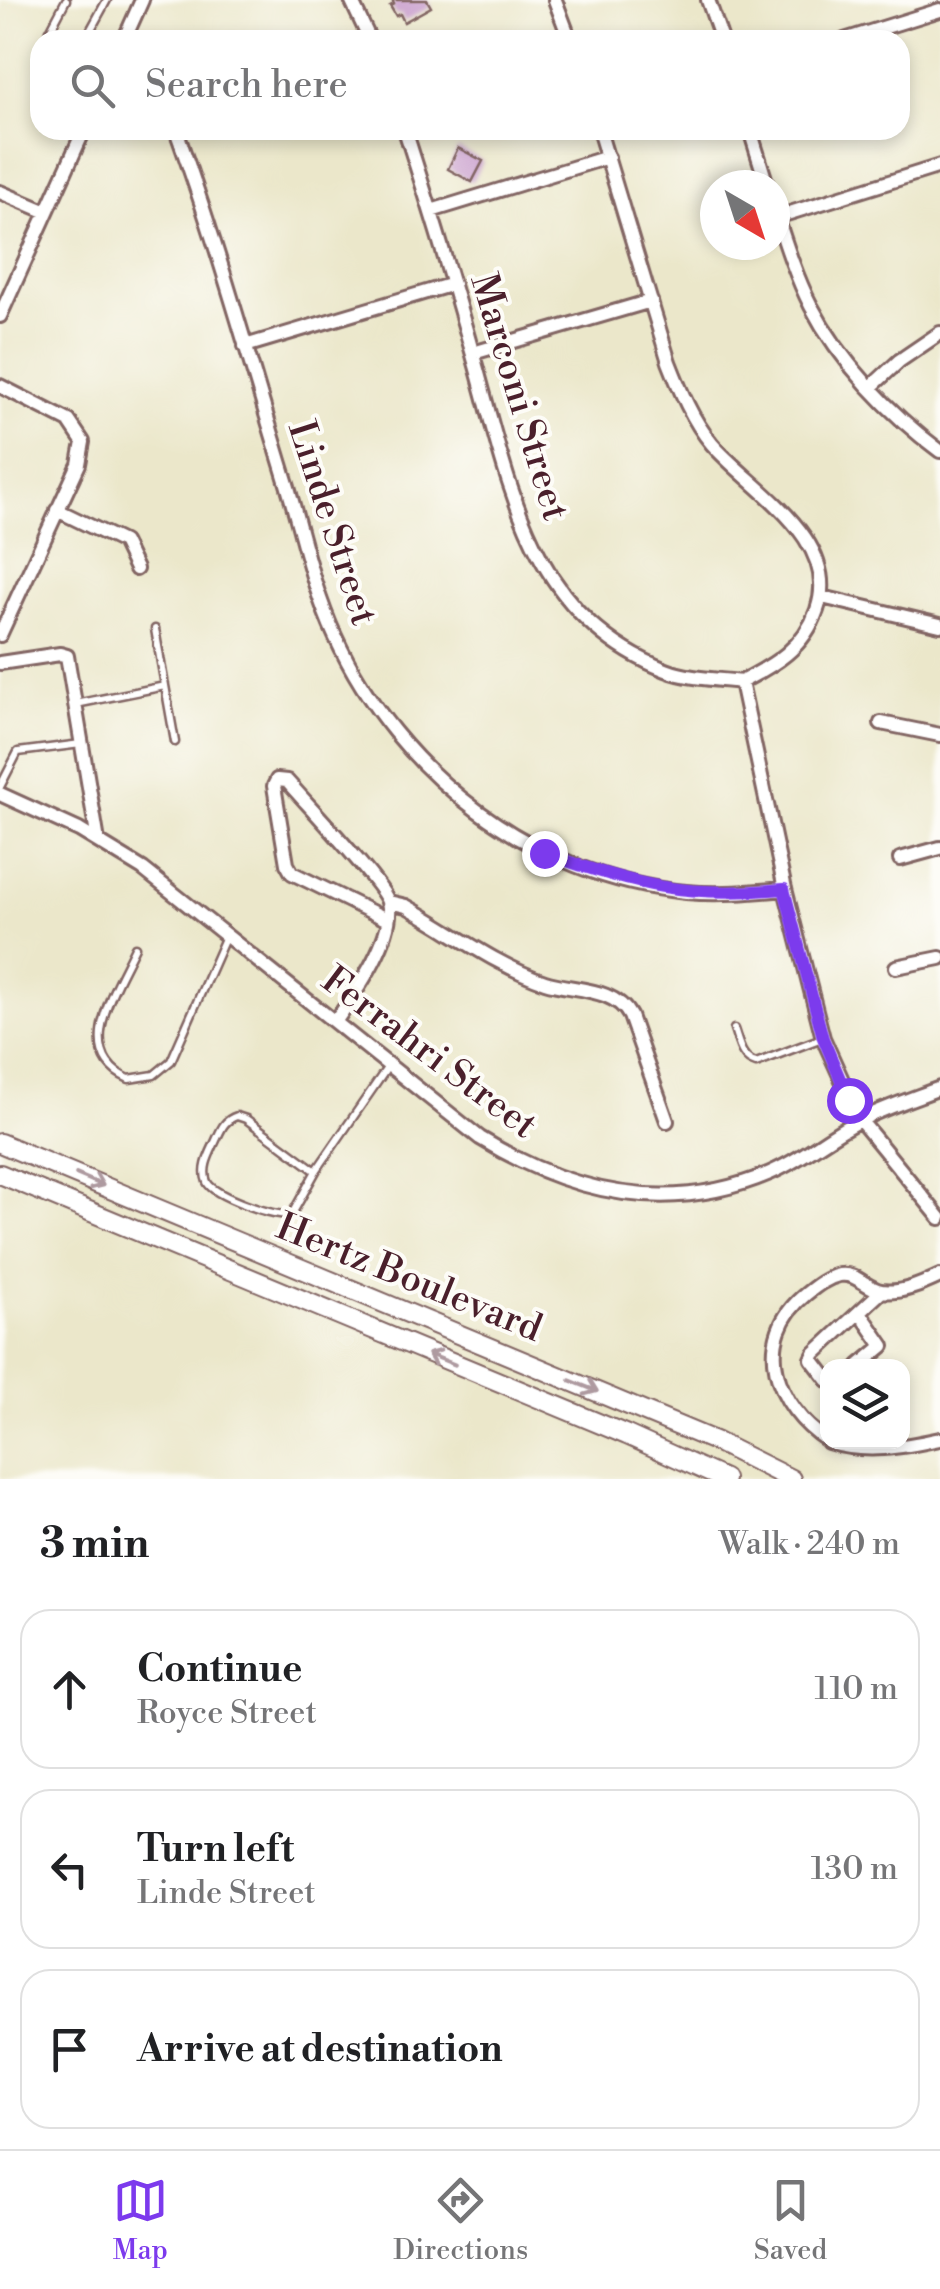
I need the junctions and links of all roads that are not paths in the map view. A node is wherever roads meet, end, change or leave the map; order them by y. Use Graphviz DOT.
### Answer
graph roads {
  1 [pos="66,0"];
  2 [pos="107,0"];
  3 [pos="142,0"];
  4 [pos="351,0"];
  5 [pos="555,0"];
  6 [pos="708,0"];
  7 [pos="940,10"];
  8 [pos="50,30"];
  9 [pos="90,30"];
  10 [pos="128,30"];
  11 [pos="365,30"];
  12 [pos="566,30"];
  13 [pos="718,30"];
  14 [pos="876,30"];
  15 [pos="80,140"];
  16 [pos="179,140"];
  17 [pos="408,140"];
  18 [pos="602,140"];
  19 [pos="753,140"];
  20 [pos="608,157"];
  21 [pos="940,166"];
  22 [pos="762,170"];
  23 [pos="0,192"];
  24 [pos="790,210"];
  25 [pos="431,211"];
  26 [pos="48,212"];
  27 [pos="790,251"];
  28 [pos="453,284"];
  29 [pos="651,301"];
  30 [pos="0,316"];
  31 [pos="940,333"];
  32 [pos="245,346"];
  33 [pos="473,353"];
  34 [pos="0,386"];
  35 [pos="871,388"];
  36 [pos="940,451"];
  37 [pos="57,510"];
  38 [pos="136,569"];
  39 [pos="822,596"];
  40 [pos="940,625"];
  41 [pos="155,629"];
  42 [pos="0,635"];
  43 [pos="0,663"];
  44 [pos="740,682"];
  45 [pos="165,686"];
  46 [pos="76,704"];
  47 [pos="881,723"];
  48 [pos="940,735"];
  49 [pos="175,742"];
  50 [pos="83,744"];
  51 [pos="0,790"];
  52 [pos="98,840"];
  53 [pos="940,848"];
  54 [pos="900,859"];
  55 [pos="784,889"];
  56 [pos="388,902"];
  57 [pos="388,920"];
  58 [pos="226,936"];
  59 [pos="135,947"];
  60 [pos="940,958"];
  61 [pos="896,968"];
  62 [pos="335,1022"];
  63 [pos="734,1030"];
  64 [pos="823,1038"];
  65 [pos="388,1065"];
  66 [pos="940,1088"];
  67 [pos="860,1120"];
  68 [pos="667,1121"];
  69 [pos="0,1143"];
  70 [pos="316,1171"];
  71 [pos="0,1174"];
  72 [pos="940,1218"];
  73 [pos="280,1260"];
  74 [pos="940,1276"];
  75 [pos="268,1287"];
  76 [pos="882,1291"];
  77 [pos="861,1314"];
  78 [pos="867,1359"];
  79 [pos="820,1370"];
  80 [pos="820,1434"];
  81 [pos="940,1439"];
  82 [pos="910,1445"];
  83 [pos="791,1477"];
  84 [pos="724,1479"];
  1 -- 8 [label="lane"];
  2 -- 9 [label="lane"];
  3 -- 10 [label="street"];
  4 -- 11 [label="street"];
  5 -- 12 [label="street"];
  6 -- 13 [label="street"];
  7 -- 14 [label="street"];
  15 -- 26 [label="street"];
  16 -- 32 [label="street, Linde Street"];
  17 -- 25 [label="street, Marconi Street"];
  18 -- 20 [label="street"];
  19 -- 22 [label="street"];
  20 -- 25 [label="street"];
  20 -- 29 [label="street"];
  21 -- 24 [label="street"];
  23 -- 26 [label="street"];
  25 -- 28 [label="street, Marconi Street"];
  26 -- 30 [label="street"];
  27 -- 35 [label="street"];
  28 -- 32 [label="street"];
  28 -- 33 [label="street, Marconi Street"];
  29 -- 33 [label="street"];
  29 -- 39 [label="street"];
  31 -- 35 [label="street"];
  32 -- 55 [label="street, Linde Street"];
  33 -- 44 [label="street, Marconi Street"];
  34 -- 37 [label="street"];
  35 -- 36 [label="street"];
  37 -- 38 [label="street"];
  37 -- 42 [label="street"];
  39 -- 40 [label="street"];
  39 -- 44 [label="street"];
  41 -- 45 [label="lane"];
  43 -- 46 [label="street"];
  44 -- 55 [label="street"];
  45 -- 46 [label="lane"];
  45 -- 49 [label="lane"];
  46 -- 50 [label="street"];
  47 -- 48 [label="street"];
  50 -- 51 [label="lane"];
  50 -- 52 [label="street"];
  51 -- 52 [label="street, Ferrahri Street"];
  52 -- 58 [label="street, Ferrahri Street"];
  53 -- 54 [label="street"];
  55 -- 64 [label="street"];
  56 -- 57 [label="street"];
  56 -- 57 [label="street"];
  56 -- 68 [label="street"];
  57 -- 62 [label="street"];
  58 -- 59 [label="lane"];
  58 -- 62 [label="street, Ferrahri Street"];
  60 -- 61 [label="street"];
  62 -- 65 [label="street, Ferrahri Street"];
  63 -- 64 [label="lane"];
  64 -- 67 [label="street"];
  65 -- 67 [label="street, Ferrahri Street"];
  65 -- 70 [label="lane"];
  66 -- 67 [label="street, Ferrahri Street"];
  67 -- 72 [label="street"];
  69 -- 73 [label="street, Hertz Boulevard, one-way"];
  70 -- 70 [label="lane"];
  71 -- 75 [label="street, Hertz Boulevard"];
  73 -- 75 [label="street"];
  73 -- 83 [label="street, Hertz Boulevard, one-way"];
  74 -- 76 [label="street"];
  84 -- 75 [label="street, Hertz Boulevard, one-way"];
  76 -- 77 [label="street"];
  76 -- 80 [label="street"];
  77 -- 78 [label="street"];
  77 -- 79 [label="street"];
  81 -- 82 [label="street"];
}
